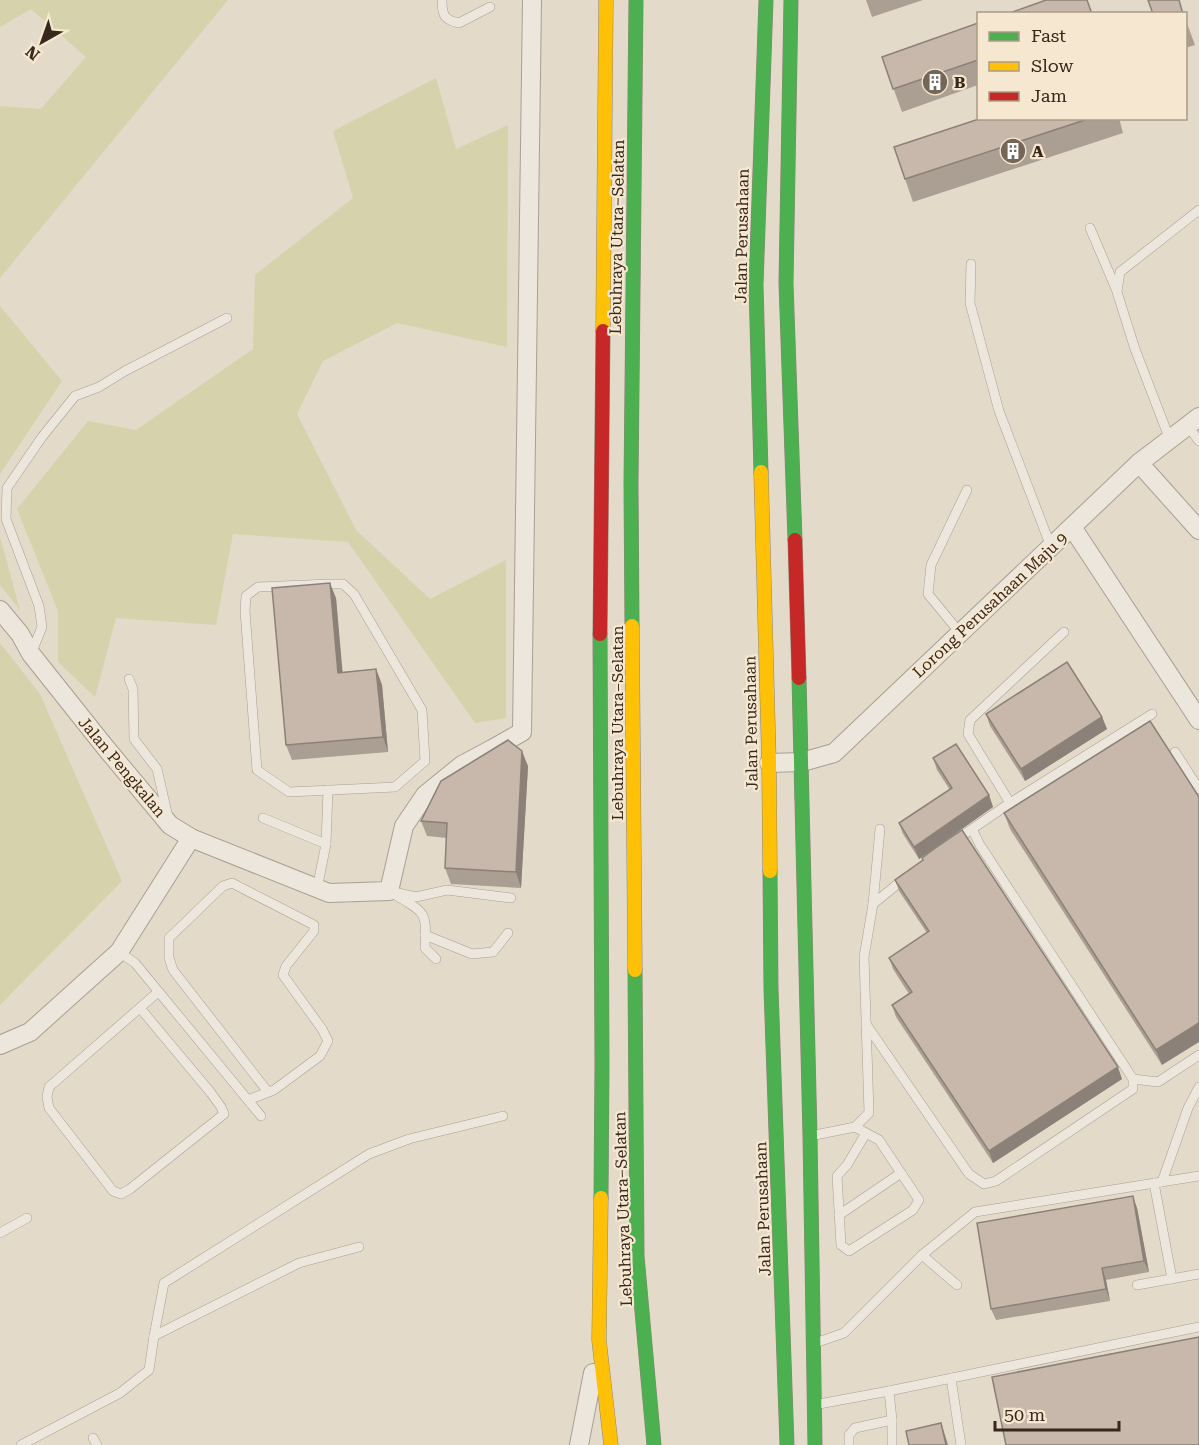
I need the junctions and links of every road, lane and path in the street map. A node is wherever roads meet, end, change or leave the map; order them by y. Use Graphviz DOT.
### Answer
graph roads {
  1 [pos="442,0"];
  2 [pos="532,0"];
  3 [pos="606,0"];
  4 [pos="636,0"];
  5 [pos="766,0"];
  6 [pos="791,0"];
  7 [pos="490,7"];
  8 [pos="1199,210"];
  9 [pos="1090,228"];
  10 [pos="971,264"];
  11 [pos="1117,292"];
  12 [pos="227,318"];
  13 [pos="1194,421"];
  14 [pos="1170,440"];
  15 [pos="1199,441"];
  16 [pos="1140,463"];
  17 [pos="967,490"];
  18 [pos="1072,527"];
  19 [pos="1199,530"];
  20 [pos="1051,546"];
  21 [pos="0,610"];
  22 [pos="1064,632"];
  23 [pos="960,633"];
  24 [pos="31,654"];
  25 [pos="129,679"];
  26 [pos="1152,714"];
  27 [pos="1199,720"];
  28 [pos="1175,752"];
  29 [pos="802,762"];
  30 [pos="769,763"];
  31 [pos="1199,789"];
  32 [pos="328,790"];
  33 [pos="1011,803"];
  34 [pos="262,818"];
  35 [pos="170,825"];
  36 [pos="880,829"];
  37 [pos="972,829"];
  38 [pos="191,838"];
  39 [pos="326,844"];
  40 [pos="943,849"];
  41 [pos="916,869"];
  42 [pos="317,889"];
  43 [pos="389,891"];
  44 [pos="511,898"];
  45 [pos="873,903"];
  46 [pos="508,933"];
  47 [pos="425,935"];
  48 [pos="119,952"];
  49 [pos="436,959"];
  50 [pos="158,992"];
  51 [pos="140,1008"];
  52 [pos="866,1024"];
  53 [pos="0,1045"];
  54 [pos="1199,1055"];
  55 [pos="1133,1079"];
  56 [pos="1199,1087"];
  57 [pos="268,1092"];
  58 [pos="248,1100"];
  59 [pos="261,1116"];
  60 [pos="503,1116"];
  61 [pos="855,1127"];
  62 [pos="866,1133"];
  63 [pos="810,1136"];
  64 [pos="901,1173"];
  65 [pos="1199,1176"];
  66 [pos="1158,1183"];
  67 [pos="839,1215"];
  68 [pos="27,1218"];
  69 [pos="0,1233"];
  70 [pos="359,1247"];
  71 [pos="922,1255"];
  72 [pos="1199,1274"];
  73 [pos="1172,1279"];
  74 [pos="957,1285"];
  75 [pos="1137,1285"];
  76 [pos="1199,1327"];
  77 [pos="154,1336"];
  78 [pos="599,1340"];
  79 [pos="813,1344"];
  80 [pos="951,1378"];
  81 [pos="889,1391"];
  82 [pos="814,1405"];
  83 [pos="892,1420"];
  84 [pos="21,1445"];
  85 [pos="579,1445"];
  86 [pos="611,1445"];
  87 [pos="654,1445"];
  88 [pos="788,1445"];
  89 [pos="815,1445"];
  90 [pos="849,1445"];
  91 [pos="892,1445"];
  92 [pos="961,1445"];
  1 -- 7 [label="lane"];
  2 -- 43 [label="street"];
  3 -- 78 [label="main road, Lebuhraya Utara–Selatan"];
  4 -- 87 [label="main road, Lebuhraya Utara–Selatan"];
  5 -- 30 [label="main road, Jalan Perusahaan"];
  6 -- 29 [label="main road"];
  8 -- 11 [label="lane"];
  9 -- 11 [label="lane"];
  10 -- 20 [label="lane"];
  11 -- 14 [label="lane"];
  12 -- 24 [label="lane"];
  13 -- 14 [label="street, Lorong Perusahaan Maju 9"];
  13 -- 15 [label="lane"];
  14 -- 16 [label="street, Lorong Perusahaan Maju 9"];
  16 -- 18 [label="street, Lorong Perusahaan Maju 9"];
  16 -- 19 [label="street"];
  17 -- 23 [label="lane"];
  18 -- 20 [label="street, Lorong Perusahaan Maju 9"];
  18 -- 27 [label="street"];
  20 -- 23 [label="street, Lorong Perusahaan Maju 9"];
  21 -- 24 [label="street, Jalan Pengkalan"];
  22 -- 33 [label="lane"];
  23 -- 29 [label="street, Lorong Perusahaan Maju 9"];
  24 -- 35 [label="street, Jalan Pengkalan"];
  25 -- 35 [label="lane"];
  26 -- 33 [label="lane"];
  28 -- 31 [label="lane"];
  29 -- 30 [label="street, Lorong Perusahaan Maju 9"];
  29 -- 63 [label="main road"];
  30 -- 88 [label="main road, Jalan Perusahaan"];
  32 -- 32 [label="lane"];
  32 -- 39 [label="lane"];
  33 -- 37 [label="lane"];
  34 -- 39 [label="lane"];
  35 -- 38 [label="street, Jalan Pengkalan"];
  36 -- 45 [label="lane"];
  37 -- 40 [label="lane"];
  37 -- 55 [label="lane"];
  38 -- 42 [label="street, Jalan Pengkalan"];
  38 -- 48 [label="street"];
  39 -- 42 [label="lane"];
  41 -- 45 [label="lane"];
  42 -- 43 [label="street, Jalan Pengkalan"];
  43 -- 44 [label="lane"];
  43 -- 47 [label="lane"];
  45 -- 52 [label="lane"];
  46 -- 47 [label="lane"];
  47 -- 49 [label="lane"];
  48 -- 50 [label="lane"];
  48 -- 53 [label="street"];
  50 -- 51 [label="lane"];
  50 -- 58 [label="lane"];
  51 -- 51 [label="lane"];
  52 -- 55 [label="lane"];
  52 -- 61 [label="lane"];
  54 -- 55 [label="lane"];
  56 -- 66 [label="lane"];
  57 -- 57 [label="lane"];
  57 -- 58 [label="lane"];
  58 -- 59 [label="lane"];
  60 -- 77 [label="lane"];
  61 -- 62 [label="lane"];
  61 -- 63 [label="lane"];
  62 -- 64 [label="lane"];
  62 -- 67 [label="lane"];
  63 -- 79 [label="main road"];
  64 -- 67 [label="lane"];
  64 -- 67 [label="lane"];
  65 -- 66 [label="lane"];
  66 -- 71 [label="lane"];
  66 -- 73 [label="lane"];
  68 -- 69 [label="lane"];
  70 -- 77 [label="lane"];
  71 -- 74 [label="lane"];
  71 -- 79 [label="lane"];
  72 -- 73 [label="lane"];
  73 -- 75 [label="lane"];
  76 -- 80 [label="lane"];
  77 -- 84 [label="lane"];
  78 -- 85 [label="street"];
  78 -- 86 [label="main road, Lebuhraya Utara–Selatan"];
  79 -- 82 [label="main road"];
  80 -- 81 [label="lane"];
  80 -- 92 [label="lane"];
  81 -- 82 [label="lane"];
  81 -- 83 [label="lane"];
  82 -- 89 [label="main road"];
  83 -- 90 [label="lane"];
  83 -- 91 [label="lane"];
}
